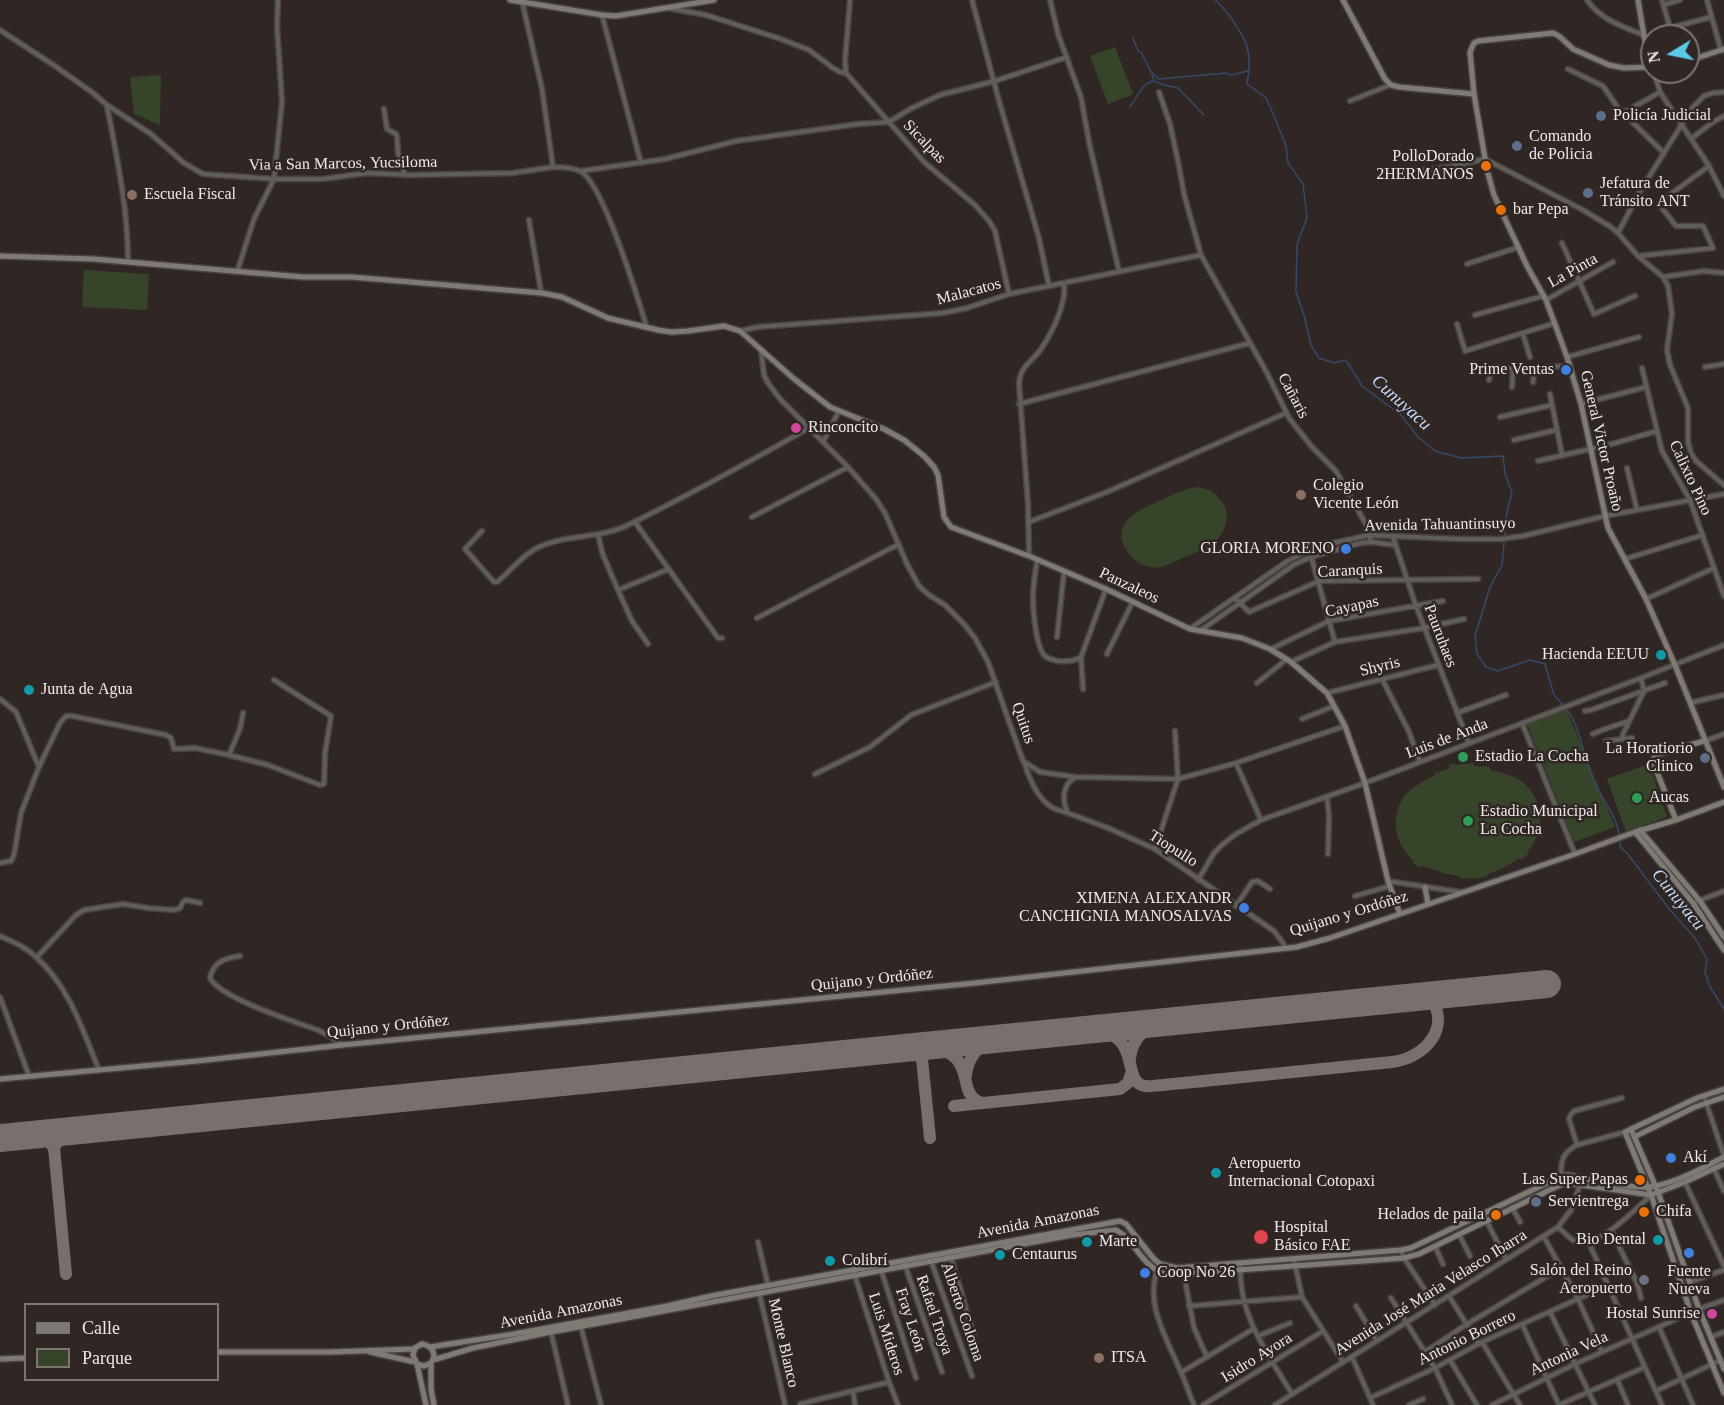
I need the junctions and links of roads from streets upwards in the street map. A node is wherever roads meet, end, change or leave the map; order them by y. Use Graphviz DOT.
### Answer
graph roads {
  1 [pos="278,0"];
  2 [pos="510,0"];
  3 [pos="714,0"];
  4 [pos="850,0"];
  5 [pos="972,0"];
  6 [pos="1050,0"];
  7 [pos="1343,0"];
  8 [pos="1587,0"];
  9 [pos="1638,0"];
  10 [pos="1680,0"];
  11 [pos="1707,0"];
  12 [pos="522,1"];
  13 [pos="1662,2"];
  14 [pos="668,8"];
  15 [pos="602,15"];
  16 [pos="1712,17"];
  17 [pos="1642,24"];
  18 [pos="0,30"];
  19 [pos="1640,34"];
  20 [pos="1722,49"];
  21 [pos="1067,57"];
  22 [pos="1700,57"];
  23 [pos="1568,69"];
  24 [pos="1640,69"];
  25 [pos="846,73"];
  26 [pos="995,81"];
  27 [pos="1657,84"];
  28 [pos="1391,85"];
  29 [pos="1159,92"];
  30 [pos="1660,92"];
  31 [pos="1724,92"];
  32 [pos="1474,94"];
  33 [pos="1350,101"];
  34 [pos="107,105"];
  35 [pos="384,109"];
  36 [pos="1623,113"];
  37 [pos="1724,116"];
  38 [pos="889,122"];
  39 [pos="1682,123"];
  40 [pos="1692,138"];
  41 [pos="1664,153"];
  42 [pos="1485,159"];
  43 [pos="641,163"];
  44 [pos="1709,166"];
  45 [pos="553,167"];
  46 [pos="581,171"];
  47 [pos="405,175"];
  48 [pos="1386,175"];
  49 [pos="274,179"];
  50 [pos="1724,196"];
  51 [pos="529,220"];
  52 [pos="1618,232"];
  53 [pos="1562,243"];
  54 [pos="1519,247"];
  55 [pos="0,255"];
  56 [pos="1201,255"];
  57 [pos="1638,256"];
  58 [pos="128,262"];
  59 [pos="1613,262"];
  60 [pos="1467,264"];
  61 [pos="236,272"];
  62 [pos="1119,272"];
  63 [pos="1724,273"];
  64 [pos="1663,277"];
  65 [pos="1580,282"];
  66 [pos="1064,284"];
  67 [pos="1049,286"];
  68 [pos="541,292"];
  69 [pos="1009,294"];
  70 [pos="1635,296"];
  71 [pos="1544,298"];
  72 [pos="1475,315"];
  73 [pos="1555,323"];
  74 [pos="1457,324"];
  75 [pos="647,328"];
  76 [pos="740,331"];
  77 [pos="1524,334"];
  78 [pos="1639,337"];
  79 [pos="1250,343"];
  80 [pos="761,349"];
  81 [pos="1530,357"];
  82 [pos="1567,357"];
  83 [pos="1724,364"];
  84 [pos="1569,366"];
  85 [pos="1705,367"];
  86 [pos="1642,368"];
  87 [pos="1513,369"];
  88 [pos="1534,371"];
  89 [pos="1489,380"];
  90 [pos="1533,382"];
  91 [pos="1512,387"];
  92 [pos="1646,387"];
  93 [pos="1550,394"];
  94 [pos="1019,404"];
  95 [pos="1581,404"];
  96 [pos="1552,405"];
  97 [pos="839,411"];
  98 [pos="1286,413"];
  99 [pos="1500,417"];
  100 [pos="809,428"];
  101 [pos="1556,430"];
  102 [pos="1657,431"];
  103 [pos="1514,440"];
  104 [pos="823,442"];
  105 [pos="1590,448"];
  106 [pos="1562,455"];
  107 [pos="1538,461"];
  108 [pos="848,467"];
  109 [pos="1627,468"];
  110 [pos="1724,485"];
  111 [pos="1724,494"];
  112 [pos="1690,500"];
  113 [pos="1637,510"];
  114 [pos="1605,516"];
  115 [pos="752,517"];
  116 [pos="635,522"];
  117 [pos="1029,522"];
  118 [pos="482,531"];
  119 [pos="597,535"];
  120 [pos="1370,535"];
  121 [pos="1702,535"];
  122 [pos="1393,537"];
  123 [pos="1371,542"];
  124 [pos="899,544"];
  125 [pos="1395,544"];
  126 [pos="1309,550"];
  127 [pos="1029,556"];
  128 [pos="1311,557"];
  129 [pos="1625,559"];
  130 [pos="1037,561"];
  131 [pos="1714,568"];
  132 [pos="669,569"];
  133 [pos="1064,572"];
  134 [pos="1478,579"];
  135 [pos="1407,580"];
  136 [pos="1319,581"];
  137 [pos="1106,589"];
  138 [pos="618,591"];
  139 [pos="1724,596"];
  140 [pos="1235,598"];
  141 [pos="1646,599"];
  142 [pos="1133,602"];
  143 [pos="1443,602"];
  144 [pos="1240,603"];
  145 [pos="1416,606"];
  146 [pos="757,618"];
  147 [pos="1464,619"];
  148 [pos="1329,621"];
  149 [pos="1424,628"];
  150 [pos="1190,629"];
  151 [pos="1200,631"];
  152 [pos="1057,637"];
  153 [pos="722,638"];
  154 [pos="1335,642"];
  155 [pos="648,644"];
  156 [pos="1724,645"];
  157 [pos="1270,649"];
  158 [pos="1107,654"];
  159 [pos="1081,657"];
  160 [pos="1289,660"];
  161 [pos="1438,665"];
  162 [pos="1675,665"];
  163 [pos="1641,678"];
  164 [pos="1382,679"];
  165 [pos="274,680"];
  166 [pos="996,682"];
  167 [pos="1257,683"];
  168 [pos="1665,683"];
  169 [pos="1083,689"];
  170 [pos="1644,691"];
  171 [pos="1327,693"];
  172 [pos="1506,695"];
  173 [pos="1724,695"];
  174 [pos="0,699"];
  175 [pos="1689,704"];
  176 [pos="1335,706"];
  177 [pos="1585,711"];
  178 [pos="1457,712"];
  179 [pos="243,713"];
  180 [pos="1302,719"];
  181 [pos="1629,721"];
  182 [pos="1522,723"];
  183 [pos="1345,726"];
  184 [pos="1175,731"];
  185 [pos="1593,734"];
  186 [pos="1724,734"];
  187 [pos="1622,738"];
  188 [pos="1632,738"];
  189 [pos="1606,741"];
  190 [pos="1704,741"];
  191 [pos="1469,743"];
  192 [pos="229,755"];
  193 [pos="1023,761"];
  194 [pos="1420,762"];
  195 [pos="1236,763"];
  196 [pos="39,767"];
  197 [pos="815,774"];
  198 [pos="1075,777"];
  199 [pos="1178,779"];
  200 [pos="1365,783"];
  201 [pos="1724,787"];
  202 [pos="1327,797"];
  203 [pos="1724,802"];
  204 [pos="1068,813"];
  205 [pos="1261,820"];
  206 [pos="1676,820"];
  207 [pos="1660,824"];
  208 [pos="1637,831"];
  209 [pos="1652,844"];
  210 [pos="1155,849"];
  211 [pos="1328,854"];
  212 [pos="1575,854"];
  213 [pos="0,863"];
  214 [pos="1198,880"];
  215 [pos="1389,883"];
  216 [pos="1425,887"];
  217 [pos="1270,889"];
  218 [pos="1724,891"];
  219 [pos="1461,893"];
  220 [pos="1356,896"];
  221 [pos="1700,901"];
  222 [pos="200,903"];
  223 [pos="1693,903"];
  224 [pos="1428,904"];
  225 [pos="1236,906"];
  226 [pos="1400,914"];
  227 [pos="0,936"];
  228 [pos="1724,938"];
  229 [pos="1286,948"];
  230 [pos="1724,950"];
  231 [pos="240,956"];
  232 [pos="37,957"];
  233 [pos="0,997"];
  234 [pos="342,1045"];
  235 [pos="99,1070"];
  236 [pos="29,1077"];
  237 [pos="0,1079"];
  238 [pos="1724,1089"];
  239 [pos="1704,1096"];
  240 [pos="1724,1097"];
  241 [pos="1622,1098"];
  242 [pos="1705,1103"];
  243 [pos="1628,1130"];
  244 [pos="1634,1137"];
  245 [pos="1577,1145"];
  246 [pos="1724,1156"];
  247 [pos="1724,1164"];
  248 [pos="1714,1169"];
  249 [pos="1562,1176"];
  250 [pos="1685,1182"];
  251 [pos="1581,1184"];
  252 [pos="1647,1187"];
  253 [pos="1656,1189"];
  254 [pos="1724,1191"];
  255 [pos="1651,1195"];
  256 [pos="1512,1207"];
  257 [pos="1484,1213"];
  258 [pos="1486,1220"];
  259 [pos="1520,1222"];
  260 [pos="1558,1227"];
  261 [pos="1130,1230"];
  262 [pos="1611,1230"];
  263 [pos="1459,1234"];
  264 [pos="1124,1236"];
  265 [pos="1544,1237"];
  266 [pos="758,1242"];
  267 [pos="1017,1242"];
  268 [pos="1589,1243"];
  269 [pos="1435,1246"];
  270 [pos="1401,1250"];
  271 [pos="1470,1256"];
  272 [pos="951,1257"];
  273 [pos="931,1258"];
  274 [pos="1404,1258"];
  275 [pos="1294,1259"];
  276 [pos="1506,1259"];
  277 [pos="1241,1263"];
  278 [pos="1160,1264"];
  279 [pos="1443,1264"];
  280 [pos="905,1265"];
  281 [pos="1295,1267"];
  282 [pos="1561,1268"];
  283 [pos="1724,1268"];
  284 [pos="880,1269"];
  285 [pos="1156,1270"];
  286 [pos="1240,1271"];
  287 [pos="853,1272"];
  288 [pos="1184,1275"];
  289 [pos="1690,1282"];
  290 [pos="768,1285"];
  291 [pos="1609,1285"];
  292 [pos="758,1290"];
  293 [pos="1449,1296"];
  294 [pos="1302,1298"];
  295 [pos="1392,1298"];
  296 [pos="1641,1298"];
  297 [pos="1578,1299"];
  298 [pos="1724,1300"];
  299 [pos="1244,1302"];
  300 [pos="1435,1305"];
  301 [pos="1189,1306"];
  302 [pos="1356,1306"];
  303 [pos="1699,1309"];
  304 [pos="1550,1312"];
  305 [pos="1691,1312"];
  306 [pos="1290,1323"];
  307 [pos="1407,1323"];
  308 [pos="1467,1324"];
  309 [pos="1522,1324"];
  310 [pos="581,1326"];
  311 [pos="1659,1327"];
  312 [pos="1253,1329"];
  313 [pos="1323,1330"];
  314 [pos="550,1332"];
  315 [pos="1724,1332"];
  316 [pos="974,1336"];
  317 [pos="1258,1336"];
  318 [pos="1711,1337"];
  319 [pos="1632,1339"];
  320 [pos="1377,1341"];
  321 [pos="1481,1343"];
  322 [pos="430,1347"];
  323 [pos="415,1348"];
  324 [pos="362,1351"];
  325 [pos="219,1352"];
  326 [pos="1425,1352"];
  327 [pos="1602,1352"];
  328 [pos="1207,1357"];
  329 [pos="1352,1357"];
  330 [pos="24,1358"];
  331 [pos="0,1359"];
  332 [pos="1450,1360"];
  333 [pos="1721,1360"];
  334 [pos="432,1362"];
  335 [pos="1273,1362"];
  336 [pos="1343,1362"];
  337 [pos="416,1363"];
  338 [pos="1575,1364"];
  339 [pos="1713,1364"];
  340 [pos="1645,1366"];
  341 [pos="1435,1368"];
  342 [pos="1724,1369"];
  343 [pos="942,1372"];
  344 [pos="1182,1372"];
  345 [pos="972,1376"];
  346 [pos="1547,1377"];
  347 [pos="916,1378"];
  348 [pos="1682,1378"];
  349 [pos="1617,1379"];
  350 [pos="889,1382"];
  351 [pos="853,1391"];
  352 [pos="1656,1391"];
  353 [pos="1588,1392"];
  354 [pos="1514,1393"];
  355 [pos="1724,1393"];
  356 [pos="1292,1394"];
  357 [pos="1370,1398"];
  358 [pos="1423,1399"];
  359 [pos="426,1405"];
  360 [pos="434,1405"];
  361 [pos="568,1405"];
  362 [pos="601,1405"];
  363 [pos="784,1405"];
  364 [pos="800,1405"];
  365 [pos="855,1405"];
  366 [pos="898,1405"];
  367 [pos="1194,1405"];
  368 [pos="1203,1405"];
  369 [pos="1275,1405"];
  370 [pos="1373,1405"];
  371 [pos="1409,1405"];
  372 [pos="1452,1405"];
  373 [pos="1477,1405"];
  374 [pos="1492,1405"];
  375 [pos="1520,1405"];
  376 [pos="1559,1405"];
  377 [pos="1595,1405"];
  378 [pos="1628,1405"];
  379 [pos="1662,1405"];
  380 [pos="1693,1405"];
  1 -- 49 [label="street"];
  2 -- 12 [label="street"];
  3 -- 14 [label="street"];
  4 -- 25 [label="street"];
  5 -- 26 [label="street"];
  6 -- 21 [label="street"];
  7 -- 28 [label="street"];
  8 -- 19 [label="street"];
  9 -- 17 [label="street"];
  10 -- 13 [label="street"];
  11 -- 16 [label="street"];
  12 -- 15 [label="street"];
  12 -- 45 [label="street"];
  13 -- 16 [label="street"];
  14 -- 15 [label="street"];
  14 -- 25 [label="street, Sicalpas"];
  15 -- 43 [label="street"];
  16 -- 20 [label="street"];
  18 -- 34 [label="street, Via a San Marcos, Yucsiloma"];
  20 -- 22 [label="street"];
  21 -- 26 [label="street"];
  21 -- 62 [label="street"];
  23 -- 36 [label="street"];
  24 -- 32 [label="street, General Victor Proaño"];
  25 -- 38 [label="street, Sicalpas"];
  26 -- 38 [label="street"];
  26 -- 67 [label="street"];
  27 -- 30 [label="street"];
  28 -- 32 [label="street"];
  28 -- 33 [label="street"];
  29 -- 56 [label="street, Cañaris"];
  30 -- 36 [label="street"];
  30 -- 39 [label="street"];
  31 -- 39 [label="street"];
  32 -- 42 [label="street, General Victor Proaño"];
  34 -- 49 [label="street, Via a San Marcos, Yucsiloma"];
  34 -- 58 [label="street"];
  35 -- 47 [label="street"];
  36 -- 41 [label="street"];
  37 -- 40 [label="street"];
  38 -- 43 [label="street, Via a San Marcos, Yucsiloma"];
  38 -- 69 [label="street, Sicalpas"];
  39 -- 40 [label="street"];
  39 -- 41 [label="street"];
  40 -- 44 [label="street"];
  41 -- 52 [label="street"];
  42 -- 48 [label="street"];
  42 -- 52 [label="street"];
  42 -- 54 [label="street, General Victor Proaño"];
  43 -- 46 [label="street, Via a San Marcos, Yucsiloma"];
  44 -- 50 [label="street"];
  44 -- 57 [label="street"];
  45 -- 46 [label="street, Via a San Marcos, Yucsiloma"];
  45 -- 47 [label="street, Via a San Marcos, Yucsiloma"];
  46 -- 75 [label="street"];
  47 -- 49 [label="street, Via a San Marcos, Yucsiloma"];
  49 -- 61 [label="street"];
  51 -- 68 [label="street"];
  52 -- 57 [label="street"];
  53 -- 65 [label="street"];
  54 -- 60 [label="street"];
  54 -- 71 [label="street, General Victor Proaño"];
  55 -- 58 [label="street"];
  56 -- 62 [label="street, Malacatos"];
  56 -- 79 [label="street, Cañaris"];
  57 -- 64 [label="street"];
  58 -- 61 [label="street"];
  59 -- 65 [label="street, La Pinta"];
  61 -- 68 [label="street"];
  62 -- 66 [label="street, Malacatos"];
  63 -- 64 [label="street"];
  64 -- 110 [label="street"];
  65 -- 70 [label="street"];
  65 -- 71 [label="street, La Pinta"];
  66 -- 67 [label="street, Malacatos"];
  66 -- 94 [label="street"];
  67 -- 69 [label="street, Malacatos"];
  68 -- 75 [label="street"];
  69 -- 76 [label="street, Malacatos"];
  71 -- 72 [label="street, La Pinta"];
  71 -- 73 [label="street, General Victor Proaño"];
  73 -- 77 [label="street"];
  73 -- 82 [label="street, General Victor Proaño"];
  74 -- 77 [label="street"];
  75 -- 76 [label="street"];
  76 -- 80 [label="street, Panzaleos"];
  77 -- 81 [label="street"];
  78 -- 82 [label="street"];
  79 -- 94 [label="street"];
  79 -- 98 [label="street, Cañaris"];
  80 -- 97 [label="street, Panzaleos"];
  80 -- 100 [label="street, Quitus"];
  82 -- 84 [label="street, General Victor Proaño"];
  83 -- 85 [label="street"];
  84 -- 88 [label="street"];
  84 -- 95 [label="street, General Victor Proaño"];
  86 -- 92 [label="street, Calixto Pino"];
  87 -- 88 [label="street"];
  87 -- 89 [label="street"];
  87 -- 91 [label="street"];
  88 -- 90 [label="street"];
  92 -- 95 [label="street"];
  92 -- 102 [label="street, Calixto Pino"];
  93 -- 96 [label="street"];
  94 -- 117 [label="street"];
  95 -- 105 [label="street, General Victor Proaño"];
  96 -- 99 [label="street"];
  96 -- 101 [label="street"];
  97 -- 104 [label="street"];
  97 -- 127 [label="street, Panzaleos"];
  98 -- 117 [label="street"];
  98 -- 120 [label="street, Cañaris"];
  100 -- 104 [label="street, Quitus"];
  100 -- 116 [label="street"];
  101 -- 103 [label="street"];
  101 -- 106 [label="street"];
  102 -- 105 [label="street"];
  102 -- 112 [label="street, Calixto Pino"];
  104 -- 108 [label="street, Quitus"];
  105 -- 106 [label="street"];
  105 -- 114 [label="street, General Victor Proaño"];
  106 -- 107 [label="street"];
  108 -- 115 [label="street"];
  108 -- 124 [label="street, Quitus"];
  109 -- 113 [label="street"];
  111 -- 112 [label="street, Avenida Tahuantinsuyo"];
  112 -- 113 [label="street, Avenida Tahuantinsuyo"];
  112 -- 121 [label="street, Calixto Pino"];
  113 -- 114 [label="street, Avenida Tahuantinsuyo"];
  114 -- 122 [label="street, Avenida Tahuantinsuyo"];
  114 -- 129 [label="street, General Victor Proaño"];
  116 -- 119 [label="street"];
  116 -- 132 [label="street"];
  117 -- 127 [label="street"];
  118 -- 119 [label="street"];
  119 -- 138 [label="street"];
  120 -- 122 [label="street, Avenida Tahuantinsuyo"];
  120 -- 123 [label="street, Cañaris"];
  120 -- 126 [label="street, Avenida Tahuantinsuyo"];
  121 -- 129 [label="street"];
  121 -- 131 [label="street, Calixto Pino"];
  122 -- 125 [label="street, Pauruhaes"];
  123 -- 125 [label="street, Avenida Tahuantinsuyo"];
  123 -- 128 [label="street, Avenida Tahuantinsuyo"];
  124 -- 146 [label="street"];
  124 -- 166 [label="street, Quitus"];
  125 -- 135 [label="street, Pauruhaes"];
  126 -- 128 [label="street"];
  126 -- 140 [label="street, Avenida Tahuantinsuyo"];
  127 -- 130 [label="street, Panzaleos"];
  128 -- 136 [label="street"];
  128 -- 144 [label="street, Avenida Tahuantinsuyo"];
  129 -- 141 [label="street, General Victor Proaño"];
  130 -- 133 [label="street, Panzaleos"];
  130 -- 159 [label="street"];
  131 -- 139 [label="street, Calixto Pino"];
  131 -- 141 [label="street"];
  132 -- 138 [label="street"];
  132 -- 153 [label="street"];
  133 -- 137 [label="street, Panzaleos"];
  133 -- 152 [label="street"];
  134 -- 135 [label="street, Caranquis"];
  135 -- 136 [label="street, Caranquis"];
  135 -- 145 [label="street, Pauruhaes"];
  136 -- 144 [label="street, Caranquis"];
  136 -- 148 [label="street"];
  137 -- 142 [label="street, Panzaleos"];
  137 -- 159 [label="street"];
  138 -- 155 [label="street"];
  140 -- 144 [label="street"];
  140 -- 150 [label="street, Avenida Tahuantinsuyo"];
  141 -- 162 [label="street, General Victor Proaño"];
  142 -- 150 [label="street, Panzaleos"];
  142 -- 158 [label="street"];
  143 -- 145 [label="street, Cayapas"];
  144 -- 151 [label="street, Avenida Tahuantinsuyo"];
  145 -- 148 [label="street, Cayapas"];
  145 -- 149 [label="street, Pauruhaes"];
  147 -- 149 [label="street"];
  148 -- 154 [label="street"];
  148 -- 157 [label="street, Cayapas"];
  149 -- 154 [label="street"];
  149 -- 161 [label="street, Pauruhaes"];
  150 -- 151 [label="street, Panzaleos"];
  151 -- 157 [label="street, Panzaleos"];
  154 -- 160 [label="street"];
  156 -- 162 [label="street, Luis de Anda"];
  157 -- 160 [label="street, Panzaleos"];
  159 -- 169 [label="street"];
  160 -- 167 [label="street"];
  160 -- 171 [label="street, Panzaleos"];
  161 -- 164 [label="street, Shyris"];
  161 -- 178 [label="street, Pauruhaes"];
  162 -- 163 [label="street, Luis de Anda"];
  162 -- 175 [label="street, General Victor Proaño"];
  163 -- 170 [label="street"];
  163 -- 182 [label="street, Luis de Anda"];
  164 -- 171 [label="street, Shyris"];
  164 -- 194 [label="street"];
  165 -- 192 [label="street"];
  166 -- 193 [label="street, Quitus"];
  166 -- 197 [label="street"];
  168 -- 170 [label="street"];
  170 -- 177 [label="street"];
  170 -- 181 [label="street"];
  171 -- 176 [label="street, Panzaleos"];
  172 -- 178 [label="street"];
  173 -- 175 [label="street"];
  174 -- 196 [label="street"];
  175 -- 190 [label="street, General Victor Proaño"];
  176 -- 180 [label="street"];
  176 -- 183 [label="street, Panzaleos"];
  178 -- 191 [label="street, Pauruhaes"];
  179 -- 192 [label="street"];
  181 -- 185 [label="street"];
  181 -- 187 [label="street"];
  182 -- 191 [label="street, Luis de Anda"];
  182 -- 212 [label="street"];
  183 -- 195 [label="street, Quitus"];
  183 -- 200 [label="street, Panzaleos"];
  184 -- 199 [label="street"];
  186 -- 190 [label="street"];
  187 -- 188 [label="street"];
  187 -- 189 [label="street"];
  190 -- 201 [label="street, General Victor Proaño"];
  190 -- 206 [label="street"];
  191 -- 194 [label="street, Luis de Anda"];
  192 -- 196 [label="street"];
  193 -- 198 [label="street, Quitus"];
  193 -- 204 [label="street, Tiopullo"];
  194 -- 200 [label="street, Luis de Anda"];
  195 -- 199 [label="street, Quitus"];
  195 -- 205 [label="street"];
  196 -- 213 [label="street"];
  198 -- 199 [label="street, Quitus"];
  198 -- 204 [label="street"];
  199 -- 210 [label="street"];
  200 -- 202 [label="street, Luis de Anda"];
  200 -- 215 [label="street, Panzaleos"];
  202 -- 205 [label="street, Luis de Anda"];
  202 -- 211 [label="street"];
  203 -- 206 [label="street, Quijano y Ordóñez"];
  204 -- 210 [label="street, Tiopullo"];
  205 -- 214 [label="street, Luis de Anda"];
  206 -- 207 [label="street, Quijano y Ordóñez"];
  207 -- 208 [label="street, Quijano y Ordóñez"];
  207 -- 209 [label="street"];
  208 -- 209 [label="street"];
  208 -- 212 [label="street, Quijano y Ordóñez"];
  208 -- 223 [label="street"];
  209 -- 221 [label="street"];
  210 -- 214 [label="street, Tiopullo"];
  212 -- 219 [label="street, Quijano y Ordóñez"];
  214 -- 225 [label="street, Tiopullo"];
  215 -- 216 [label="street"];
  215 -- 220 [label="street"];
  215 -- 226 [label="street, Panzaleos"];
  216 -- 219 [label="street"];
  216 -- 224 [label="street"];
  217 -- 225 [label="street"];
  218 -- 221 [label="street"];
  219 -- 224 [label="street, Quijano y Ordóñez"];
  221 -- 223 [label="street"];
  221 -- 228 [label="street"];
  222 -- 232 [label="street"];
  223 -- 230 [label="street"];
  224 -- 226 [label="street, Quijano y Ordóñez"];
  225 -- 229 [label="street, Tiopullo"];
  226 -- 229 [label="street, Quijano y Ordóñez"];
  227 -- 232 [label="street"];
  229 -- 234 [label="street, Quijano y Ordóñez"];
  231 -- 234 [label="street"];
  232 -- 235 [label="street"];
  233 -- 236 [label="street"];
  234 -- 235 [label="street, Quijano y Ordóñez"];
  235 -- 236 [label="street, Quijano y Ordóñez"];
  236 -- 237 [label="street, Quijano y Ordóñez"];
  238 -- 239 [label="street"];
  239 -- 242 [label="street"];
  239 -- 243 [label="street"];
  240 -- 242 [label="street"];
  241 -- 245 [label="street"];
  242 -- 244 [label="street"];
  242 -- 246 [label="street"];
  243 -- 244 [label="street"];
  243 -- 245 [label="street"];
  243 -- 252 [label="street"];
  244 -- 253 [label="street"];
  245 -- 249 [label="street"];
  246 -- 253 [label="street"];
  247 -- 248 [label="street"];
  248 -- 250 [label="street"];
  248 -- 254 [label="street"];
  249 -- 252 [label="street"];
  249 -- 257 [label="street"];
  250 -- 253 [label="street"];
  250 -- 283 [label="street"];
  251 -- 255 [label="street"];
  251 -- 256 [label="street"];
  251 -- 260 [label="street, Avenida José Maria Velasco Ibarra"];
  252 -- 253 [label="street"];
  252 -- 255 [label="street"];
  253 -- 255 [label="street"];
  253 -- 289 [label="street"];
  255 -- 262 [label="street"];
  255 -- 305 [label="street"];
  256 -- 258 [label="street"];
  256 -- 259 [label="street"];
  257 -- 258 [label="street"];
  257 -- 270 [label="street"];
  258 -- 263 [label="street"];
  258 -- 276 [label="street"];
  260 -- 265 [label="street, Avenida José Maria Velasco Ibarra"];
  260 -- 268 [label="street"];
  261 -- 264 [label="street"];
  261 -- 267 [label="street, Avenida Amazonas"];
  261 -- 278 [label="street"];
  262 -- 268 [label="street"];
  262 -- 296 [label="street"];
  263 -- 269 [label="street"];
  263 -- 271 [label="street"];
  264 -- 267 [label="street, Avenida Amazonas"];
  264 -- 285 [label="street"];
  265 -- 276 [label="street, Avenida José Maria Velasco Ibarra"];
  265 -- 282 [label="street"];
  266 -- 290 [label="street"];
  267 -- 272 [label="street, Avenida Amazonas"];
  267 -- 273 [label="street, Avenida Amazonas"];
  268 -- 291 [label="street"];
  269 -- 274 [label="street"];
  269 -- 279 [label="street"];
  270 -- 274 [label="street"];
  270 -- 275 [label="street"];
  272 -- 273 [label="street, Avenida Amazonas"];
  272 -- 316 [label="street"];
  273 -- 280 [label="street, Avenida Amazonas"];
  273 -- 287 [label="street, Avenida Amazonas"];
  273 -- 345 [label="street, Alberto Coloma"];
  274 -- 281 [label="street"];
  274 -- 300 [label="street"];
  275 -- 277 [label="street"];
  275 -- 281 [label="street"];
  276 -- 293 [label="street, Avenida José Maria Velasco Ibarra"];
  277 -- 278 [label="street"];
  277 -- 286 [label="street"];
  278 -- 285 [label="street"];
  280 -- 284 [label="street, Avenida Amazonas"];
  280 -- 343 [label="street, Rafael Troya"];
  281 -- 286 [label="street"];
  281 -- 294 [label="street"];
  282 -- 297 [label="street"];
  282 -- 308 [label="street"];
  283 -- 289 [label="street"];
  284 -- 287 [label="street, Avenida Amazonas"];
  284 -- 347 [label="street, Fray León"];
  285 -- 288 [label="street"];
  285 -- 344 [label="street"];
  286 -- 288 [label="street"];
  286 -- 299 [label="street"];
  287 -- 290 [label="street, Avenida Amazonas"];
  287 -- 292 [label="street, Avenida Amazonas"];
  287 -- 350 [label="street, Luis Mideros"];
  288 -- 301 [label="street"];
  289 -- 303 [label="street"];
  290 -- 292 [label="street, Avenida Amazonas"];
  291 -- 297 [label="street, Antonio Borrero"];
  291 -- 319 [label="street"];
  292 -- 310 [label="street, Avenida Amazonas"];
  292 -- 322 [label="street, Avenida Amazonas"];
  292 -- 363 [label="street, Monte Blanco"];
  293 -- 300 [label="street, Avenida José Maria Velasco Ibarra"];
  293 -- 308 [label="street"];
  294 -- 299 [label="street"];
  294 -- 313 [label="street"];
  295 -- 307 [label="street"];
  297 -- 304 [label="street, Antonio Borrero"];
  297 -- 327 [label="street"];
  298 -- 303 [label="street, Antonia Vela"];
  299 -- 301 [label="street"];
  299 -- 312 [label="street"];
  300 -- 307 [label="street, Avenida José Maria Velasco Ibarra"];
  301 -- 328 [label="street"];
  302 -- 320 [label="street"];
  303 -- 305 [label="street, Antonia Vela"];
  303 -- 318 [label="street"];
  304 -- 309 [label="street, Antonio Borrero"];
  304 -- 338 [label="street"];
  305 -- 311 [label="street, Antonia Vela"];
  305 -- 339 [label="street"];
  306 -- 317 [label="street"];
  307 -- 320 [label="street, Avenida José Maria Velasco Ibarra"];
  307 -- 326 [label="street"];
  308 -- 321 [label="street"];
  308 -- 326 [label="street"];
  309 -- 321 [label="street, Antonio Borrero"];
  309 -- 346 [label="street"];
  310 -- 314 [label="street, Avenida Amazonas"];
  310 -- 362 [label="street"];
  311 -- 319 [label="street, Antonia Vela"];
  311 -- 348 [label="street"];
  312 -- 317 [label="street"];
  312 -- 328 [label="street"];
  313 -- 335 [label="street, Isidro Ayora"];
  313 -- 336 [label="street"];
  314 -- 334 [label="street, Avenida Amazonas"];
  314 -- 361 [label="street"];
  315 -- 318 [label="street"];
  317 -- 335 [label="street"];
  318 -- 333 [label="street"];
  319 -- 327 [label="street, Antonia Vela"];
  319 -- 340 [label="street"];
  320 -- 329 [label="street, Avenida José Maria Velasco Ibarra"];
  321 -- 332 [label="street, Antonio Borrero"];
  321 -- 354 [label="street"];
  322 -- 323 [label="street"];
  322 -- 334 [label="street"];
  323 -- 324 [label="street"];
  323 -- 337 [label="street"];
  324 -- 325 [label="street"];
  324 -- 337 [label="street"];
  326 -- 341 [label="street"];
  327 -- 338 [label="street, Antonia Vela"];
  328 -- 344 [label="street"];
  329 -- 336 [label="street, Avenida José Maria Velasco Ibarra"];
  329 -- 357 [label="street"];
  330 -- 331 [label="street"];
  332 -- 341 [label="street, Antonio Borrero"];
  332 -- 373 [label="street"];
  333 -- 339 [label="street"];
  333 -- 342 [label="street"];
  334 -- 337 [label="street"];
  334 -- 360 [label="street"];
  335 -- 356 [label="street"];
  335 -- 368 [label="street, Isidro Ayora"];
  336 -- 356 [label="street, Avenida José Maria Velasco Ibarra"];
  337 -- 359 [label="street"];
  338 -- 346 [label="street, Antonia Vela"];
  338 -- 353 [label="street"];
  339 -- 348 [label="street"];
  339 -- 355 [label="street"];
  340 -- 349 [label="street"];
  340 -- 352 [label="street"];
  341 -- 357 [label="street, Antonio Borrero"];
  341 -- 372 [label="street"];
  344 -- 367 [label="street"];
  346 -- 354 [label="street, Antonia Vela"];
  346 -- 376 [label="street"];
  348 -- 352 [label="street"];
  348 -- 380 [label="street"];
  349 -- 353 [label="street"];
  349 -- 378 [label="street"];
  350 -- 351 [label="street"];
  350 -- 366 [label="street, Luis Mideros"];
  351 -- 364 [label="street"];
  351 -- 365 [label="street"];
  352 -- 379 [label="street"];
  353 -- 376 [label="street"];
  353 -- 377 [label="street"];
  354 -- 374 [label="street, Antonia Vela"];
  354 -- 375 [label="street"];
  356 -- 369 [label="street, Avenida José Maria Velasco Ibarra"];
  357 -- 370 [label="street"];
  358 -- 371 [label="street"];
}
